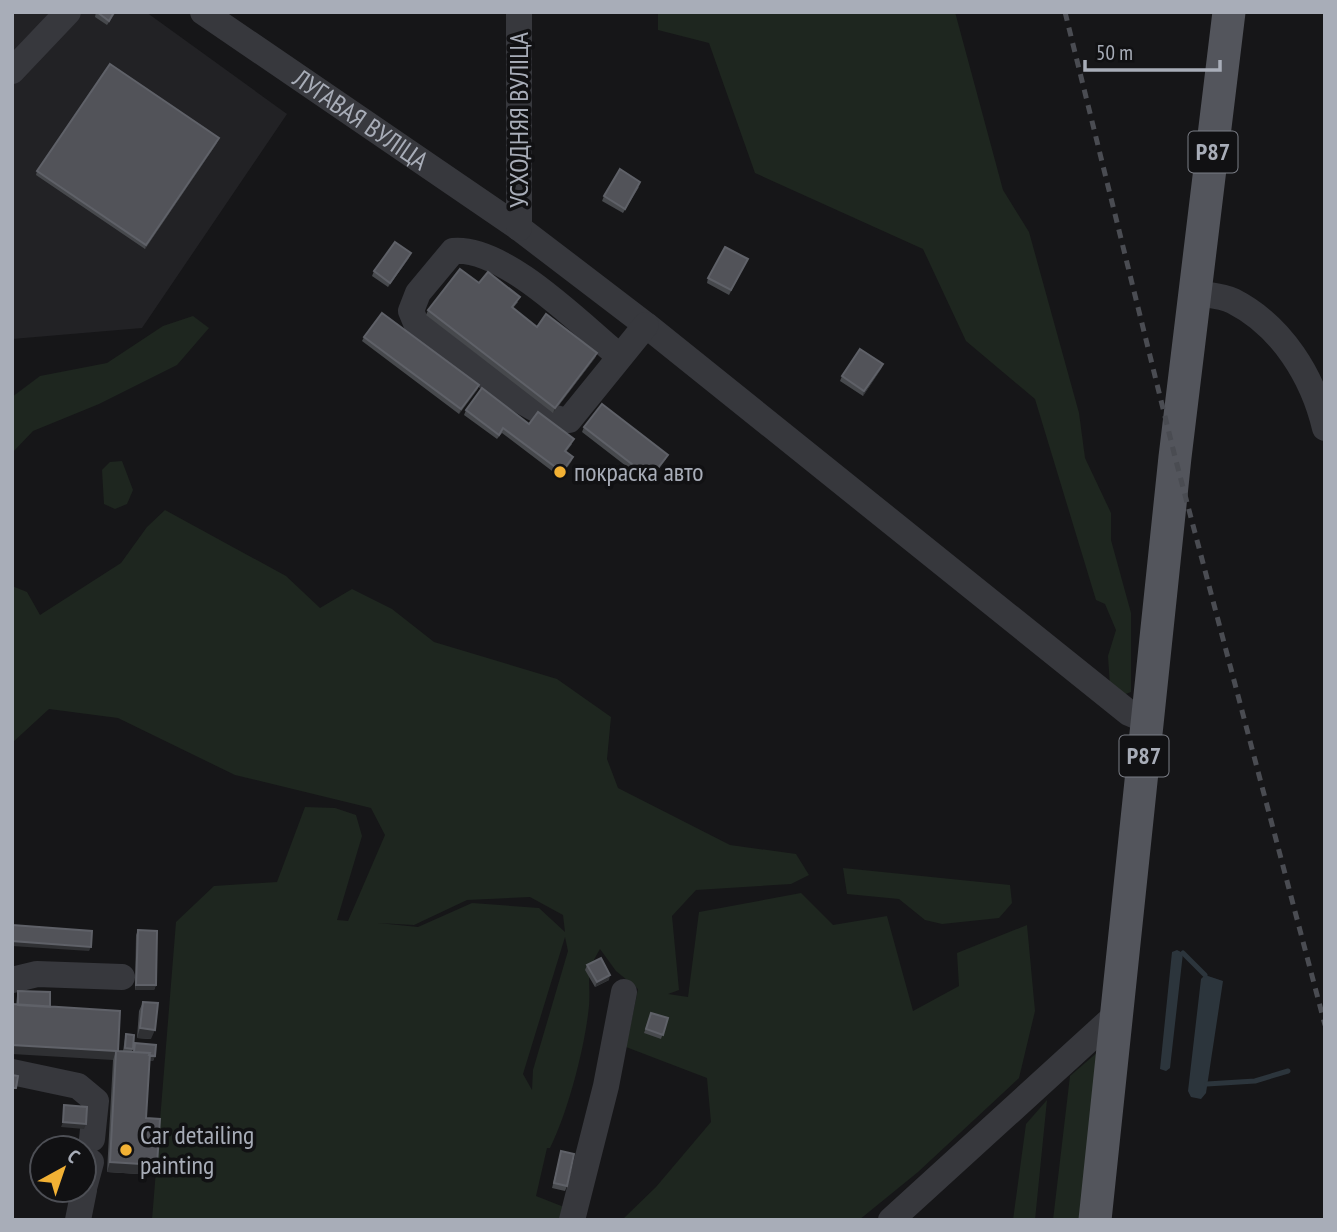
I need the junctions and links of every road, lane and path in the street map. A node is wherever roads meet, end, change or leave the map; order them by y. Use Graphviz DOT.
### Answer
graph roads {
  1 [pos="68,12"];
  2 [pos="203,12"];
  3 [pos="519,12"];
  4 [pos="1229,12"];
  5 [pos="12,71"];
  6 [pos="519,228"];
  7 [pos="1196,293"];
  8 [pos="646,325"];
  9 [pos="619,356"];
  10 [pos="1318,377"];
  11 [pos="1325,428"];
  12 [pos="1148,721"];
  13 [pos="122,977"];
  14 [pos="12,980"];
  15 [pos="624,992"];
  16 [pos="1117,1014"];
  17 [pos="12,1072"];
  18 [pos="93,1134"];
  19 [pos="572,1220"];
  20 [pos="891,1220"];
  21 [pos="1095,1220"];
  1 -- 5 [label="street"];
  2 -- 6 [label="street, ЛУГАВАЯ ВУЛІЦА"];
  3 -- 6 [label="street, УСХОДНЯЯ ВУЛІЦА"];
  4 -- 7 [label="main road, Р87"];
  6 -- 8 [label="street, ЛУГАВАЯ ВУЛІЦА"];
  7 -- 10 [label="street"];
  7 -- 12 [label="main road, Р87"];
  8 -- 9 [label="street"];
  8 -- 12 [label="street, ЛУГАВАЯ ВУЛІЦА"];
  9 -- 9 [label="street"];
  10 -- 11 [label="street"];
  12 -- 16 [label="main road, Р87"];
  13 -- 14 [label="street"];
  15 -- 19 [label="street"];
  16 -- 20 [label="street"];
  16 -- 21 [label="main road, Р87"];
  17 -- 18 [label="street"];
}
